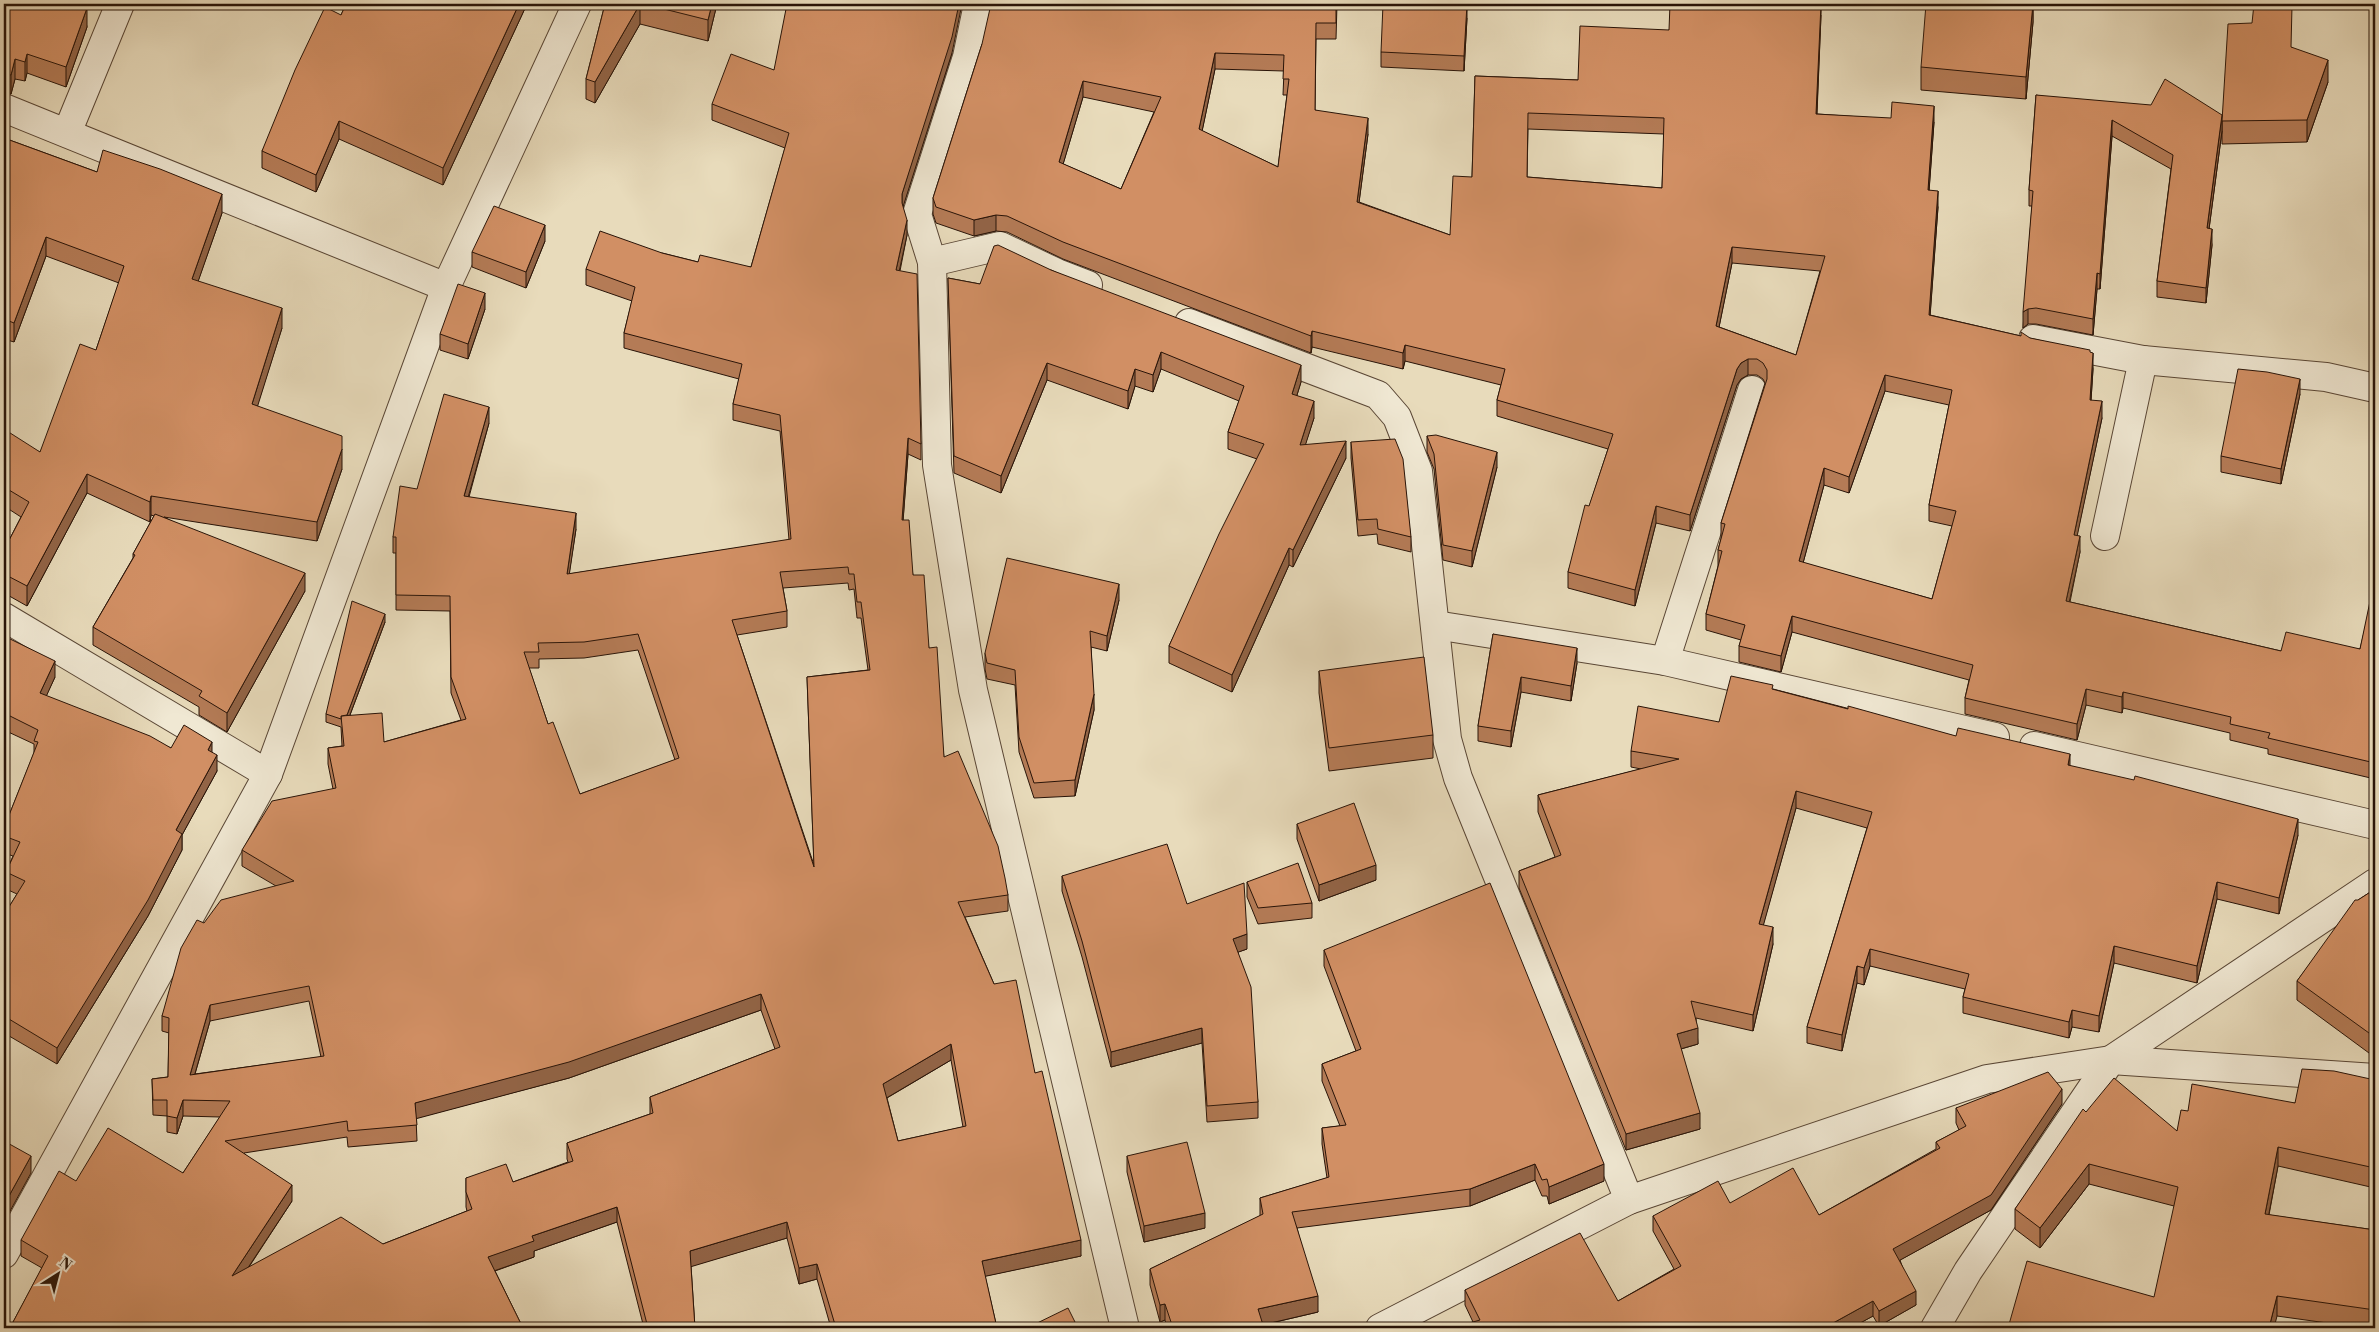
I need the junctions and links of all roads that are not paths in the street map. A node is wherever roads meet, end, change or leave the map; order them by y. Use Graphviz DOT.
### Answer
graph roads {
  1 [pos="120,4"];
  2 [pos="577,4"];
  3 [pos="978,4"];
  4 [pos="4,108"];
  5 [pos="67,133"];
  6 [pos="932,262"];
  7 [pos="446,287"];
  8 [pos="1112,294"];
  9 [pos="1167,315"];
  10 [pos="2033,339"];
  11 [pos="2143,360"];
  12 [pos="2375,388"];
  13 [pos="1752,390"];
  14 [pos="2106,536"];
  15 [pos="4,617"];
  16 [pos="1435,625"];
  17 [pos="1665,661"];
  18 [pos="268,774"];
  19 [pos="2375,825"];
  20 [pos="2375,883"];
  21 [pos="2111,1060"];
  22 [pos="2375,1078"];
  23 [pos="1629,1200"];
  24 [pos="4,1254"];
  25 [pos="1125,1328"];
  26 [pos="1380,1328"];
  27 [pos="1935,1328"];
  1 -- 5 [label="street"];
  2 -- 7 [label="street"];
  3 -- 6 [label="street"];
  4 -- 5 [label="street"];
  5 -- 7 [label="street"];
  6 -- 8 [label="street"];
  6 -- 25 [label="street"];
  7 -- 18 [label="street"];
  9 -- 16 [label="street"];
  10 -- 11 [label="street"];
  11 -- 12 [label="street"];
  11 -- 14 [label="street"];
  13 -- 17 [label="street"];
  15 -- 18 [label="street"];
  16 -- 17 [label="street"];
  16 -- 23 [label="street"];
  17 -- 19 [label="street"];
  18 -- 24 [label="street"];
  20 -- 21 [label="street"];
  21 -- 22 [label="street"];
  21 -- 23 [label="street"];
  21 -- 27 [label="street"];
  23 -- 26 [label="street"];
}
